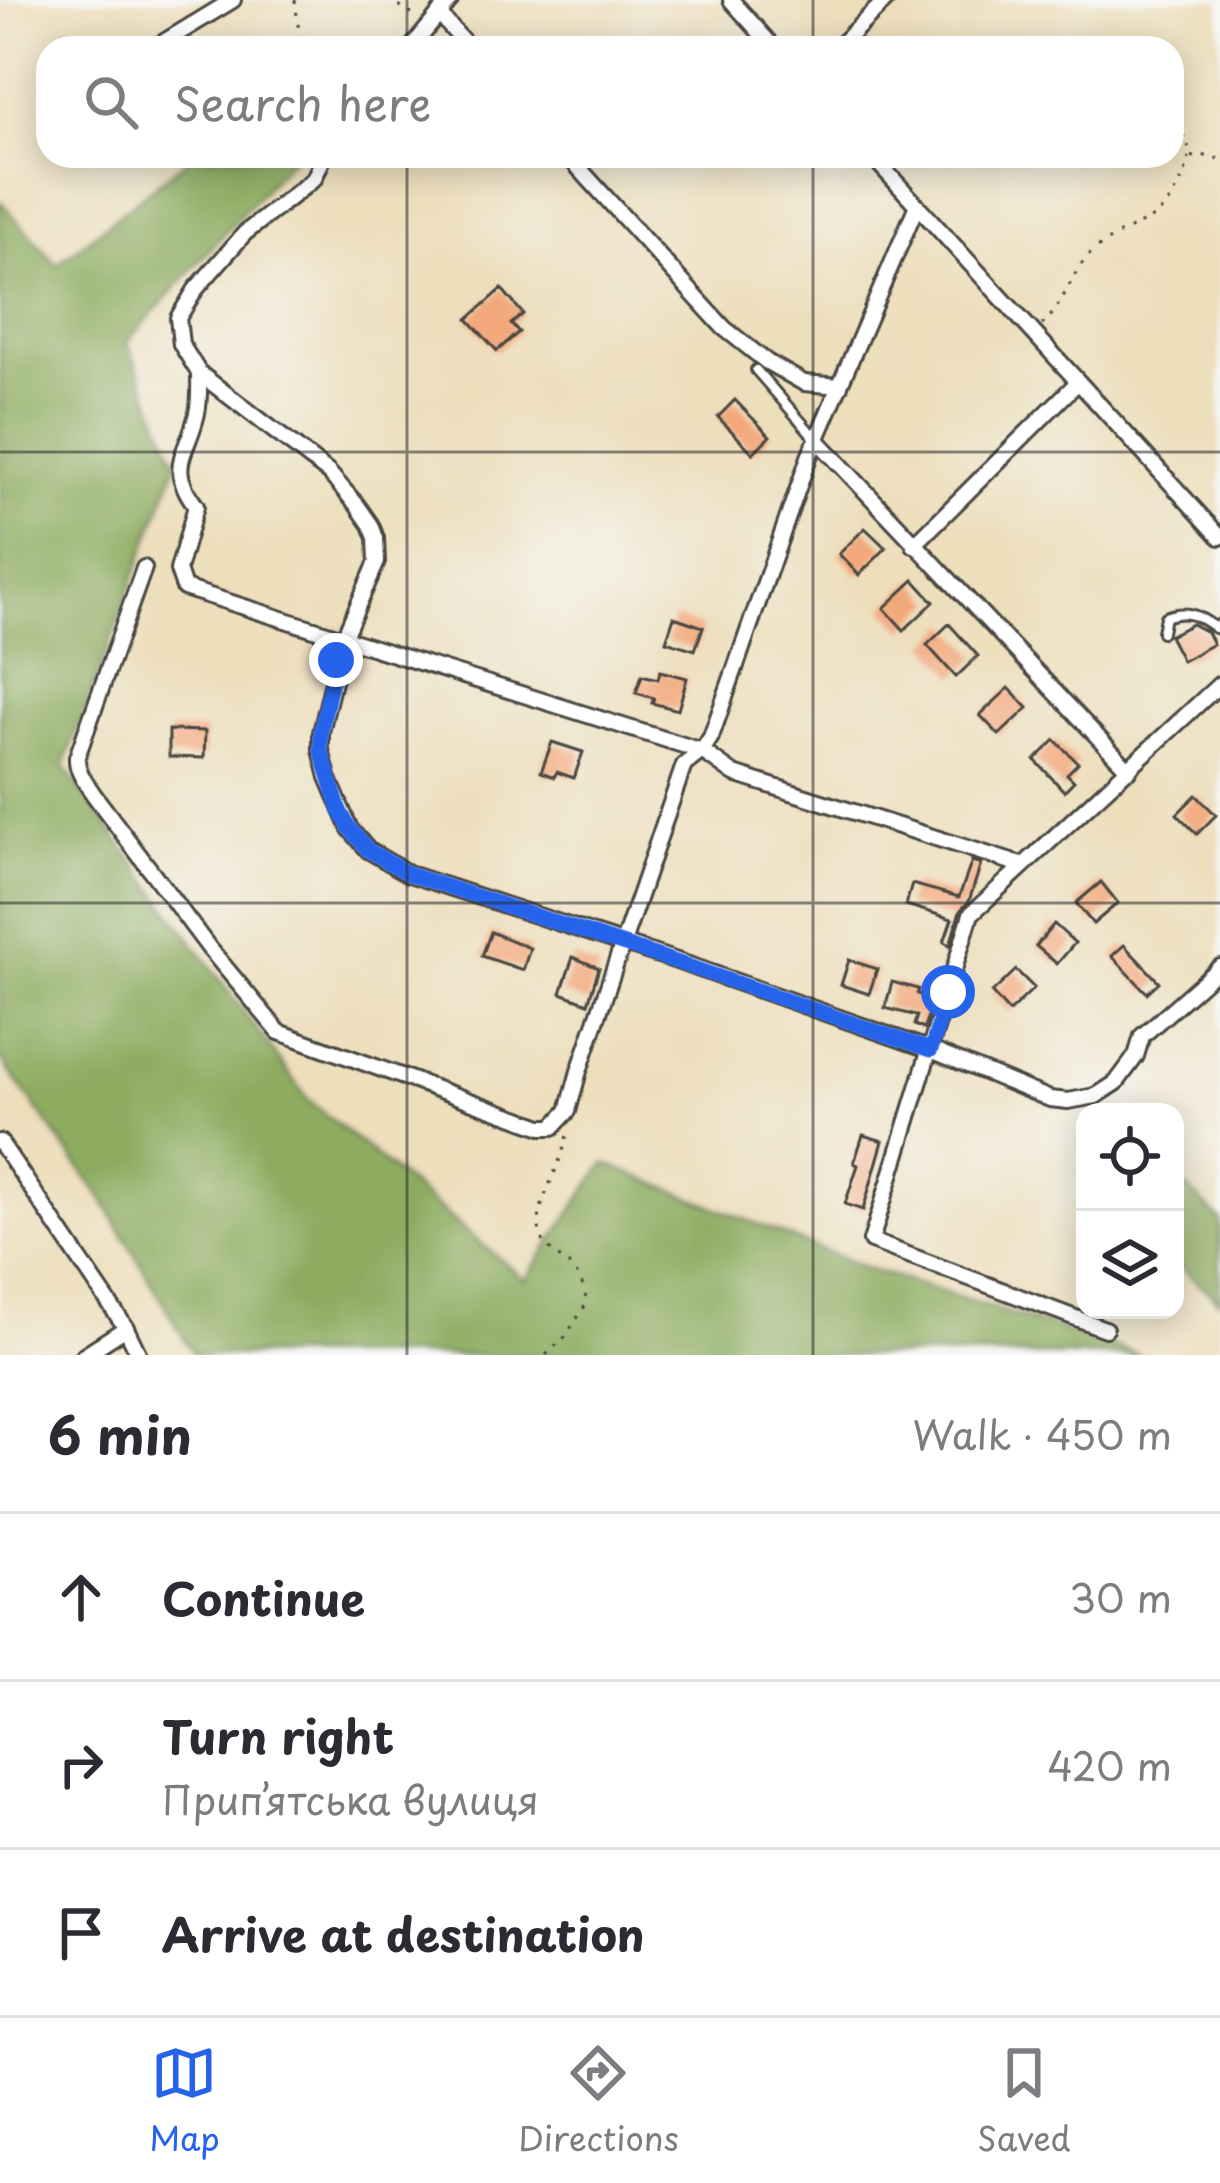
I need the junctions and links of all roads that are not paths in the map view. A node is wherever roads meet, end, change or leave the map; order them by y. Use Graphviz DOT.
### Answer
graph roads {
  1 [pos="233,0"];
  2 [pos="451,0"];
  3 [pos="731,0"];
  4 [pos="886,0"];
  5 [pos="434,20"];
  6 [pos="174,36"];
  7 [pos="421,36"];
  8 [pos="454,36"];
  9 [pos="763,36"];
  10 [pos="849,36"];
  11 [pos="319,168"];
  12 [pos="579,168"];
  13 [pos="883,168"];
  14 [pos="917,205"];
  15 [pos="756,370"];
  16 [pos="199,373"];
  17 [pos="1077,383"];
  18 [pos="840,386"];
  19 [pos="817,440"];
  20 [pos="1220,537"];
  21 [pos="914,545"];
  22 [pos="144,568"];
  23 [pos="1220,624"];
  24 [pos="1162,632"];
  25 [pos="343,639"];
  26 [pos="1220,684"];
  27 [pos="702,751"];
  28 [pos="1129,770"];
  29 [pos="1021,865"];
  30 [pos="622,943"];
  31 [pos="1220,967"];
  32 [pos="931,1050"];
  33 [pos="0,1142"];
  34 [pos="126,1328"];
  35 [pos="1105,1329"];
  36 [pos="84,1355"];
  37 [pos="139,1355"];
  1 -- 6 [label="street"];
  2 -- 5 [label="street"];
  3 -- 9 [label="street"];
  4 -- 10 [label="street"];
  5 -- 7 [label="street"];
  5 -- 8 [label="street"];
  11 -- 16 [label="street"];
  12 -- 18 [label="street"];
  13 -- 14 [label="street"];
  14 -- 17 [label="street"];
  14 -- 18 [label="street"];
  15 -- 19 [label="lane"];
  16 -- 25 [label="street"];
  16 -- 25 [label="street"];
  17 -- 20 [label="street"];
  17 -- 21 [label="street"];
  18 -- 19 [label="street"];
  19 -- 21 [label="street"];
  19 -- 27 [label="street"];
  21 -- 28 [label="street"];
  22 -- 30 [label="street"];
  23 -- 24 [label="lane"];
  25 -- 27 [label="street"];
  25 -- 30 [label="street"];
  26 -- 28 [label="street"];
  27 -- 29 [label="street"];
  27 -- 30 [label="street"];
  28 -- 29 [label="street"];
  29 -- 32 [label="street"];
  30 -- 32 [label="street"];
  31 -- 32 [label="street"];
  32 -- 35 [label="street"];
  33 -- 34 [label="street"];
  34 -- 36 [label="street"];
  34 -- 37 [label="street"];
}
